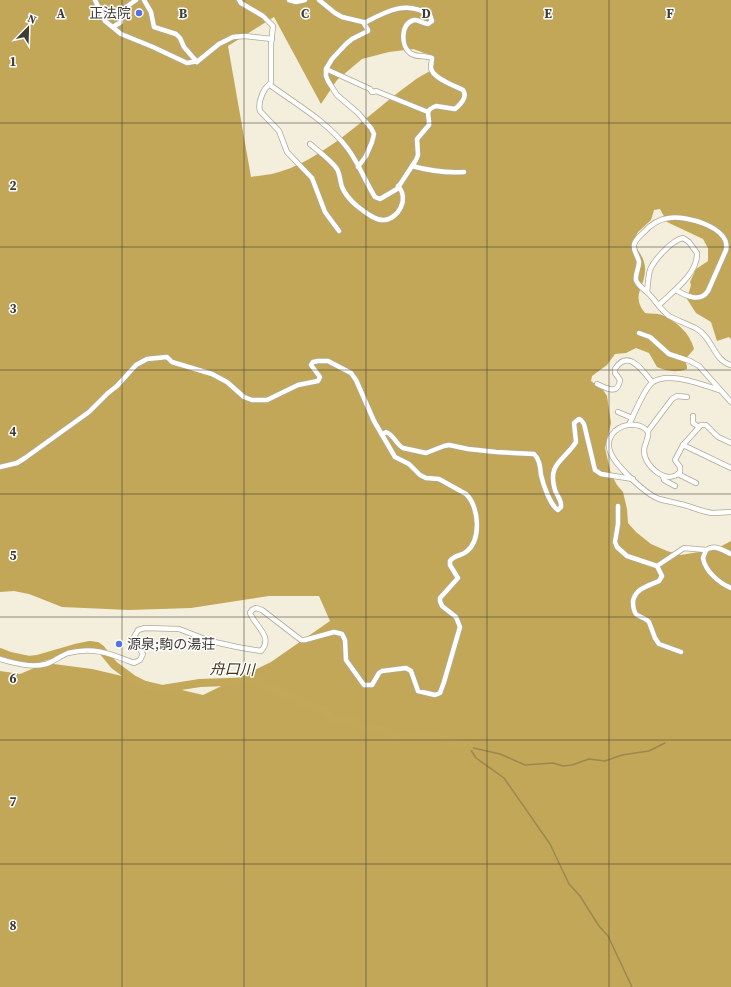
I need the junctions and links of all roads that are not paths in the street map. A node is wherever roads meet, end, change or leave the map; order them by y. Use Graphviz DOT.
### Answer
graph roads {
  1 [pos="95,0"];
  2 [pos="136,0"];
  3 [pos="144,0"];
  4 [pos="239,0"];
  5 [pos="289,0"];
  6 [pos="305,0"];
  7 [pos="320,0"];
  8 [pos="129,6"];
  9 [pos="121,22"];
  10 [pos="364,23"];
  11 [pos="113,27"];
  12 [pos="272,39"];
  13 [pos="197,62"];
  14 [pos="326,69"];
  15 [pos="270,85"];
  16 [pos="428,112"];
  17 [pos="310,144"];
  18 [pos="412,166"];
  19 [pos="358,167"];
  20 [pos="464,172"];
  21 [pos="398,186"];
  22 [pos="338,231"];
  23 [pos="676,290"];
  24 [pos="647,292"];
  25 [pos="659,306"];
  26 [pos="639,333"];
  27 [pos="731,365"];
  28 [pos="652,382"];
  29 [pos="597,384"];
  30 [pos="719,390"];
  31 [pos="687,397"];
  32 [pos="731,402"];
  33 [pos="618,412"];
  34 [pos="693,416"];
  35 [pos="632,418"];
  36 [pos="629,425"];
  37 [pos="699,427"];
  38 [pos="648,431"];
  39 [pos="382,435"];
  40 [pos="731,442"];
  41 [pos="683,445"];
  42 [pos="0,467"];
  43 [pos="731,468"];
  44 [pos="678,474"];
  45 [pos="663,476"];
  46 [pos="633,479"];
  47 [pos="696,483"];
  48 [pos="675,486"];
  49 [pos="618,506"];
  50 [pos="731,512"];
  51 [pos="706,550"];
  52 [pos="731,554"];
  53 [pos="657,566"];
  54 [pos="731,588"];
  55 [pos="681,652"];
  56 [pos="0,659"];
  1 -- 11 [label="street"];
  2 -- 8 [label="street"];
  3 -- 13 [label="street"];
  4 -- 12 [label="street"];
  5 -- 6 [label="street"];
  7 -- 10 [label="street"];
  9 -- 11 [label="street"];
  10 -- 14 [label="street"];
  10 -- 16 [label="street"];
  11 -- 13 [label="street"];
  12 -- 13 [label="street"];
  12 -- 15 [label="street"];
  14 -- 16 [label="street"];
  14 -- 19 [label="street"];
  15 -- 19 [label="street"];
  15 -- 22 [label="street"];
  16 -- 18 [label="street"];
  17 -- 21 [label="street"];
  18 -- 20 [label="street"];
  18 -- 21 [label="street"];
  19 -- 21 [label="street"];
  23 -- 24 [label="street"];
  23 -- 24 [label="street"];
  23 -- 25 [label="street"];
  24 -- 25 [label="street"];
  25 -- 27 [label="street"];
  26 -- 30 [label="street"];
  28 -- 29 [label="street"];
  28 -- 30 [label="street"];
  28 -- 35 [label="street"];
  30 -- 32 [label="street"];
  31 -- 38 [label="street"];
  33 -- 35 [label="street"];
  34 -- 37 [label="street"];
  35 -- 36 [label="street"];
  36 -- 38 [label="street"];
  36 -- 46 [label="street"];
  37 -- 40 [label="street"];
  37 -- 41 [label="street"];
  38 -- 45 [label="street"];
  39 -- 42 [label="street"];
  39 -- 46 [label="street"];
  39 -- 56 [label="street"];
  41 -- 43 [label="street"];
  41 -- 44 [label="street"];
  44 -- 45 [label="street"];
  44 -- 47 [label="street"];
  45 -- 48 [label="street"];
  46 -- 50 [label="street"];
  49 -- 53 [label="street"];
  51 -- 52 [label="street"];
  51 -- 53 [label="street"];
  51 -- 54 [label="street"];
  53 -- 55 [label="street"];
}
